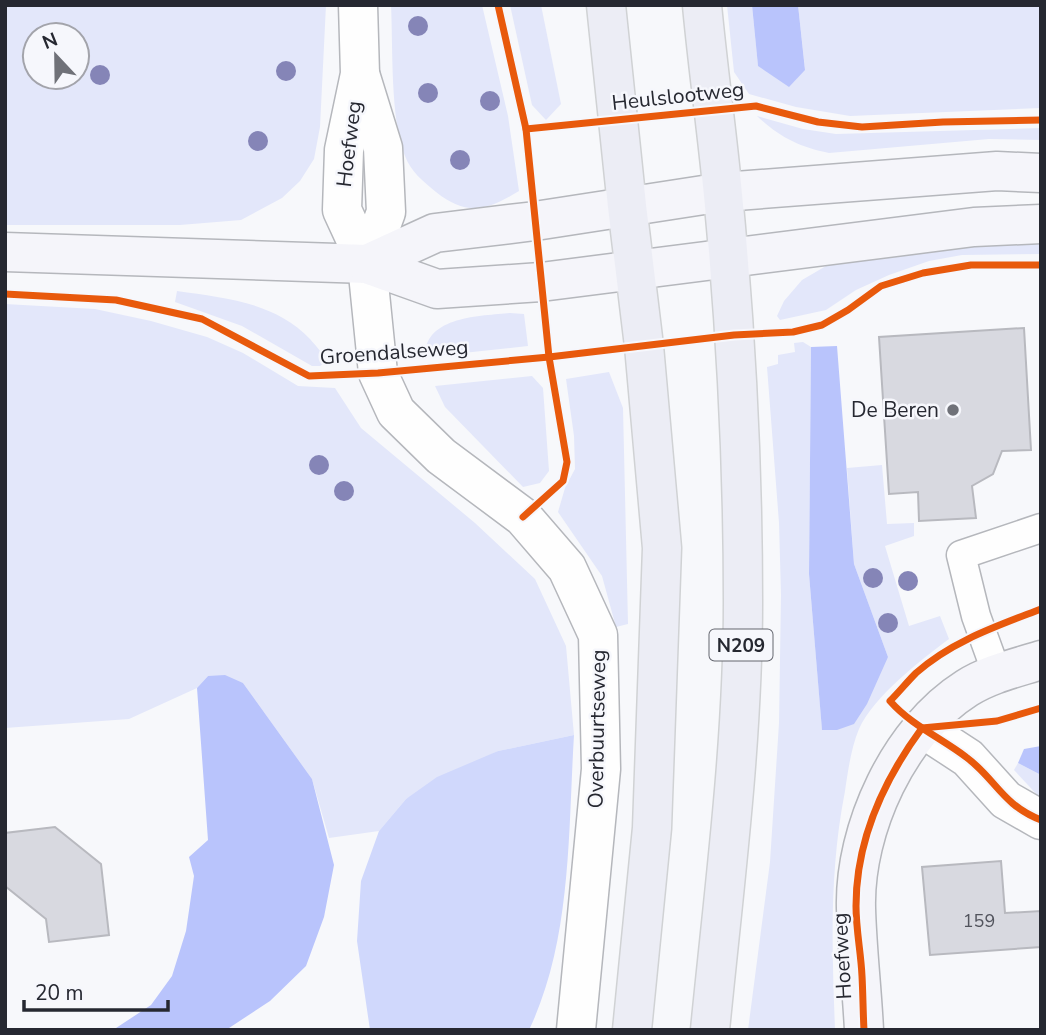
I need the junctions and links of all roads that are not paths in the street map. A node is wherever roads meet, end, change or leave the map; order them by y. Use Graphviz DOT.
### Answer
graph roads {
  1 [pos="358,5"];
  2 [pos="607,5"];
  3 [pos="702,5"];
  4 [pos="1041,173"];
  5 [pos="723,192"];
  6 [pos="627,206"];
  7 [pos="1041,224"];
  8 [pos="5,252"];
  9 [pos="729,259"];
  10 [pos="367,264"];
  11 [pos="635,271"];
  12 [pos="1041,527"];
  13 [pos="1041,660"];
  14 [pos="997,674"];
  15 [pos="922,728"];
  16 [pos="1041,820"];
  17 [pos="576,1030"];
  18 [pos="632,1030"];
  19 [pos="710,1030"];
  20 [pos="864,1030"];
  1 -- 10 [label="street, Hoefweg"];
  2 -- 6 [label="main road"];
  3 -- 5 [label="main road, N209"];
  4 -- 5 [label="street"];
  5 -- 6 [label="street"];
  5 -- 9 [label="main road, N209"];
  6 -- 10 [label="street"];
  6 -- 11 [label="main road"];
  7 -- 9 [label="street"];
  8 -- 10 [label="street"];
  9 -- 11 [label="street"];
  9 -- 19 [label="main road, N209"];
  10 -- 11 [label="street"];
  10 -- 17 [label="street, Overbuurtseweg"];
  11 -- 18 [label="main road"];
  12 -- 14 [label="lane"];
  13 -- 14 [label="street, Hoefweg"];
  14 -- 15 [label="street, Hoefweg"];
  15 -- 16 [label="street"];
  15 -- 20 [label="street, Hoefweg"];
}
